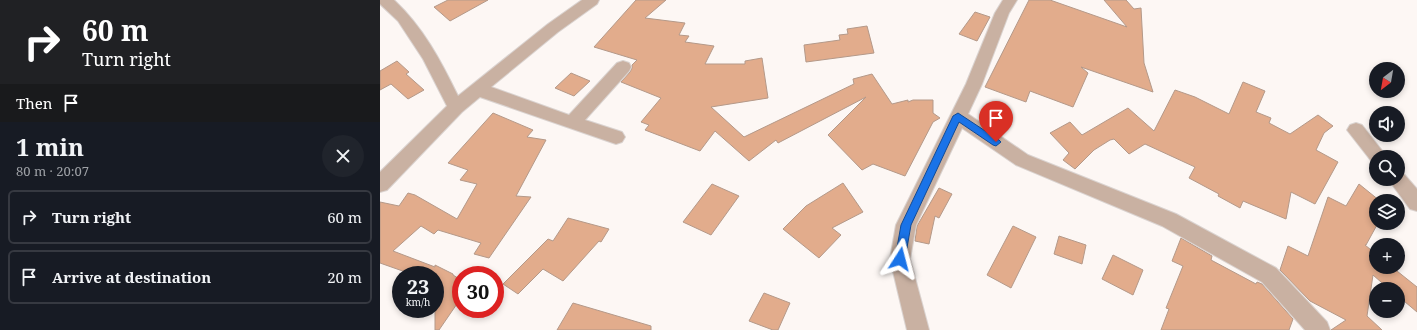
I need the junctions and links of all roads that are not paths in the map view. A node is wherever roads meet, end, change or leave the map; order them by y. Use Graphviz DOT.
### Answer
graph roads {
  1 [pos="385,0"];
  2 [pos="592,0"];
  3 [pos="1010,0"];
  4 [pos="623,67"];
  5 [pos="477,89"];
  6 [pos="456,107"];
  7 [pos="958,116"];
  8 [pos="572,123"];
  9 [pos="1356,130"];
  10 [pos="616,137"];
  11 [pos="1372,150"];
  12 [pos="380,184"];
  13 [pos="1403,186"];
  14 [pos="1417,203"];
  15 [pos="918,330"];
  16 [pos="1319,330"];
  1 -- 6 [label="street"];
  2 -- 5 [label="street"];
  3 -- 7 [label="street"];
  4 -- 8 [label="street"];
  5 -- 6 [label="street"];
  5 -- 8 [label="street"];
  6 -- 12 [label="street"];
  7 -- 15 [label="street"];
  7 -- 16 [label="street"];
  8 -- 10 [label="street"];
  9 -- 11 [label="street"];
  13 -- 14 [label="street"];
}
